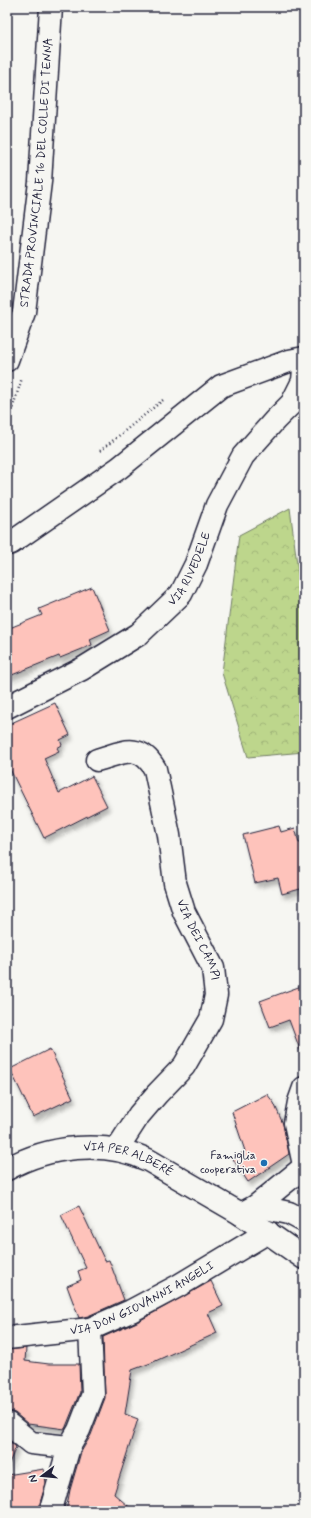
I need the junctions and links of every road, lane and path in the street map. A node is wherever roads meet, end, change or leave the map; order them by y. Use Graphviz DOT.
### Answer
graph roads {
  1 [pos="51,7"];
  2 [pos="304,358"];
  3 [pos="7,360"];
  4 [pos="304,369"];
  5 [pos="7,544"];
  6 [pos="7,707"];
  7 [pos="96,760"];
  8 [pos="304,1088"];
  9 [pos="117,1149"];
  10 [pos="304,1166"];
  11 [pos="7,1169"];
  12 [pos="248,1210"];
  13 [pos="304,1221"];
  14 [pos="268,1232"];
  15 [pos="304,1258"];
  16 [pos="90,1329"];
  17 [pos="7,1338"];
  18 [pos="7,1423"];
  19 [pos="69,1447"];
  20 [pos="52,1511"];
  1 -- 3 [label="street, STRADA PROVINCIALE 16 DEL COLLE DI TENNA"];
  2 -- 5 [label="street"];
  4 -- 6 [label="street, VIA RIVEDELE"];
  7 -- 9 [label="street, VIA DEI CAMPI"];
  8 -- 10 [label="street"];
  9 -- 11 [label="street, VIA PER ALBERÉ"];
  9 -- 12 [label="street, VIA PER ALBERÉ"];
  10 -- 12 [label="street"];
  12 -- 13 [label="street"];
  12 -- 14 [label="street, VIA PER ALBERÉ"];
  14 -- 15 [label="street, VIA PER ALBERÉ"];
  14 -- 16 [label="street, VIA DON GIOVANNI ANGELI"];
  16 -- 17 [label="street, VIA DON GIOVANNI ANGELI"];
  16 -- 19 [label="street"];
  18 -- 19 [label="street"];
  19 -- 20 [label="street"];
}
